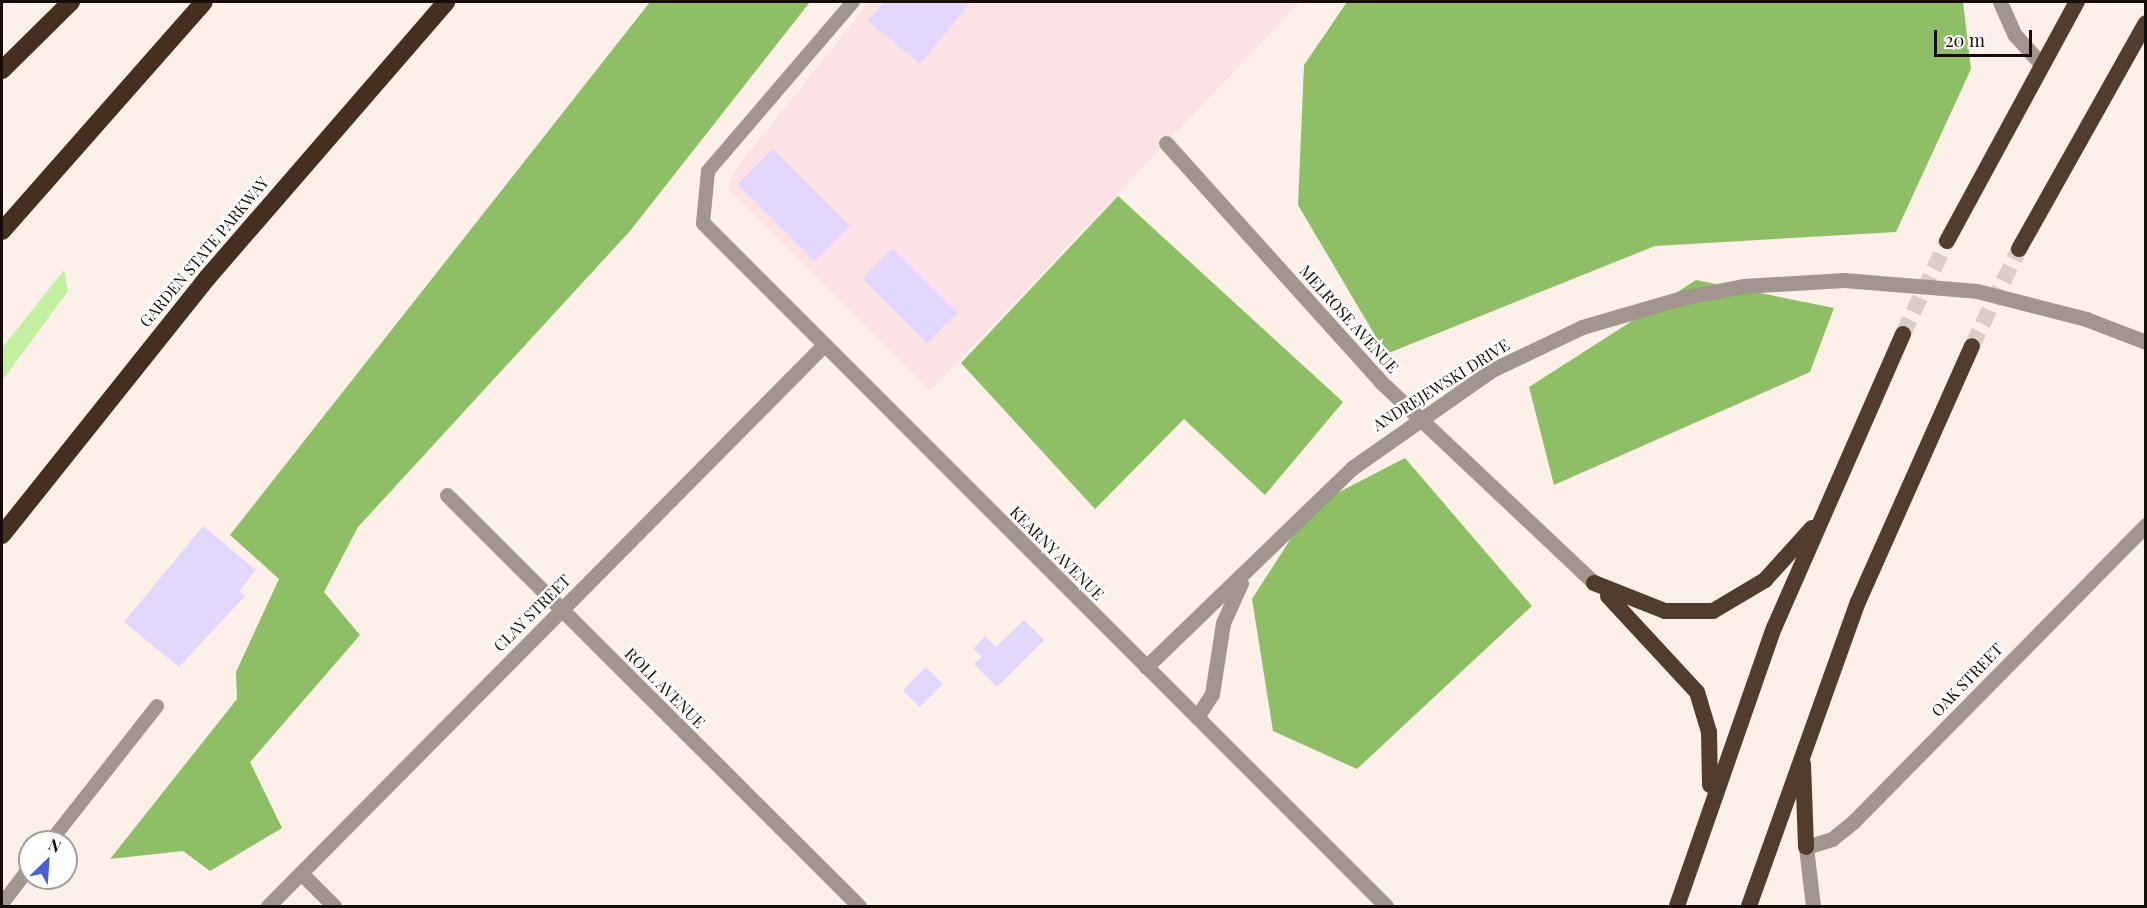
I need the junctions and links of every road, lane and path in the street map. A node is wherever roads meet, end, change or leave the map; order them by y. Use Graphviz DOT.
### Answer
graph roads {
  1 [pos="71,2"];
  2 [pos="204,2"];
  3 [pos="446,2"];
  4 [pos="853,2"];
  5 [pos="2000,2"];
  6 [pos="2076,2"];
  7 [pos="2145,23"];
  8 [pos="2040,63"];
  9 [pos="2,70"];
  10 [pos="1166,143"];
  11 [pos="703,223"];
  12 [pos="2,231"];
  13 [pos="1947,241"];
  14 [pos="2019,249"];
  15 [pos="1902,334"];
  16 [pos="2145,342"];
  17 [pos="823,346"];
  18 [pos="1972,346"];
  19 [pos="1417,418"];
  20 [pos="447,495"];
  21 [pos="1822,516"];
  22 [pos="2145,525"];
  23 [pos="2,535"];
  24 [pos="1251,567"];
  25 [pos="1594,583"];
  26 [pos="561,610"];
  27 [pos="1146,667"];
  28 [pos="157,706"];
  29 [pos="1197,717"];
  30 [pos="1807,734"];
  31 [pos="1708,808"];
  32 [pos="59,830"];
  33 [pos="1806,847"];
  34 [pos="301,873"];
  35 [pos="18,883"];
  36 [pos="2,904"];
  37 [pos="268,906"];
  38 [pos="334,906"];
  39 [pos="858,906"];
  40 [pos="1386,906"];
  41 [pos="1677,906"];
  42 [pos="1749,906"];
  43 [pos="1814,906"];
  1 -- 9 [label="highway"];
  2 -- 12 [label="highway"];
  3 -- 23 [label="highway, GARDEN STATE PARKWAY"];
  4 -- 11 [label="lane"];
  5 -- 8 [label="street"];
  6 -- 8 [label="highway"];
  7 -- 14 [label="highway"];
  8 -- 13 [label="highway"];
  10 -- 19 [label="street, MELROSE AVENUE"];
  11 -- 17 [label="street, KEARNY AVENUE"];
  15 -- 21 [label="highway"];
  16 -- 19 [label="street, ANDREJEWSKI DRIVE, bridge"];
  17 -- 26 [label="street, CLAY STREET"];
  17 -- 27 [label="street, KEARNY AVENUE"];
  18 -- 30 [label="highway"];
  19 -- 24 [label="street, ANDREJEWSKI DRIVE"];
  19 -- 25 [label="street, MELROSE AVENUE"];
  20 -- 26 [label="street, ROLL AVENUE"];
  21 -- 25 [label="highway"];
  21 -- 31 [label="highway"];
  22 -- 33 [label="street, OAK STREET"];
  24 -- 27 [label="street, ANDREJEWSKI DRIVE"];
  24 -- 29 [label="street, ANDREJEWSKI DRIVE"];
  25 -- 31 [label="highway"];
  26 -- 34 [label="street, CLAY STREET"];
  26 -- 39 [label="street, ROLL AVENUE"];
  27 -- 29 [label="street, KEARNY AVENUE"];
  28 -- 32 [label="lane"];
  29 -- 40 [label="street, KEARNY AVENUE"];
  30 -- 33 [label="highway"];
  30 -- 42 [label="highway"];
  31 -- 41 [label="highway"];
  33 -- 43 [label="street"];
  34 -- 37 [label="street, CLAY STREET"];
  34 -- 38 [label="street"];
  35 -- 36 [label="lane"];
}
